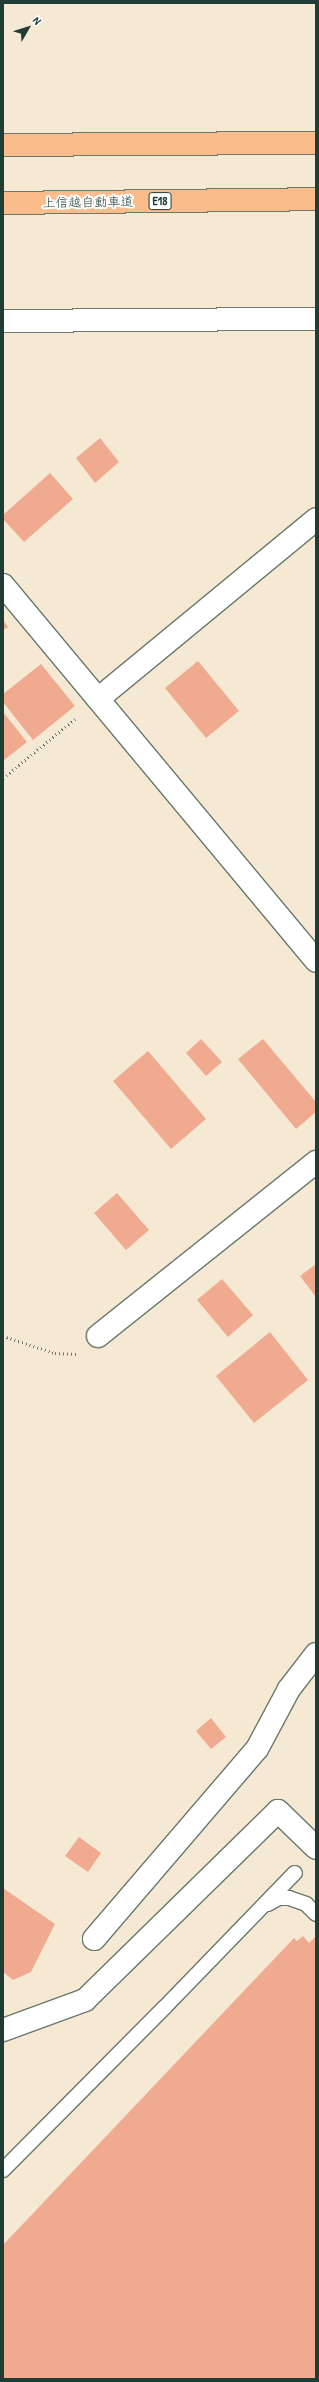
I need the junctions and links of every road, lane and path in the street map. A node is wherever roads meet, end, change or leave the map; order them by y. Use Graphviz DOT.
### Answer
graph roads {
  1 [pos="316,142"];
  2 [pos="3,146"];
  3 [pos="316,199"];
  4 [pos="3,203"];
  5 [pos="316,319"];
  6 [pos="3,321"];
  7 [pos="316,519"];
  8 [pos="3,585"];
  9 [pos="98,699"];
  10 [pos="3,778"];
  11 [pos="316,961"];
  12 [pos="316,1162"];
  13 [pos="3,1336"];
  14 [pos="98,1336"];
  15 [pos="316,1654"];
  16 [pos="316,1848"];
  17 [pos="295,1873"];
  18 [pos="264,1906"];
  19 [pos="316,1914"];
  20 [pos="94,1940"];
  21 [pos="3,2030"];
  22 [pos="3,2170"];
  1 -- 2 [label="highway"];
  3 -- 4 [label="highway, 上信越自動車道 / E18"];
  5 -- 6 [label="street"];
  7 -- 9 [label="street"];
  8 -- 9 [label="street"];
  9 -- 10 [label="path"];
  9 -- 11 [label="street"];
  12 -- 14 [label="street"];
  13 -- 14 [label="path"];
  15 -- 20 [label="street"];
  16 -- 21 [label="street"];
  17 -- 18 [label="lane"];
  18 -- 19 [label="lane"];
  18 -- 22 [label="lane"];
}
